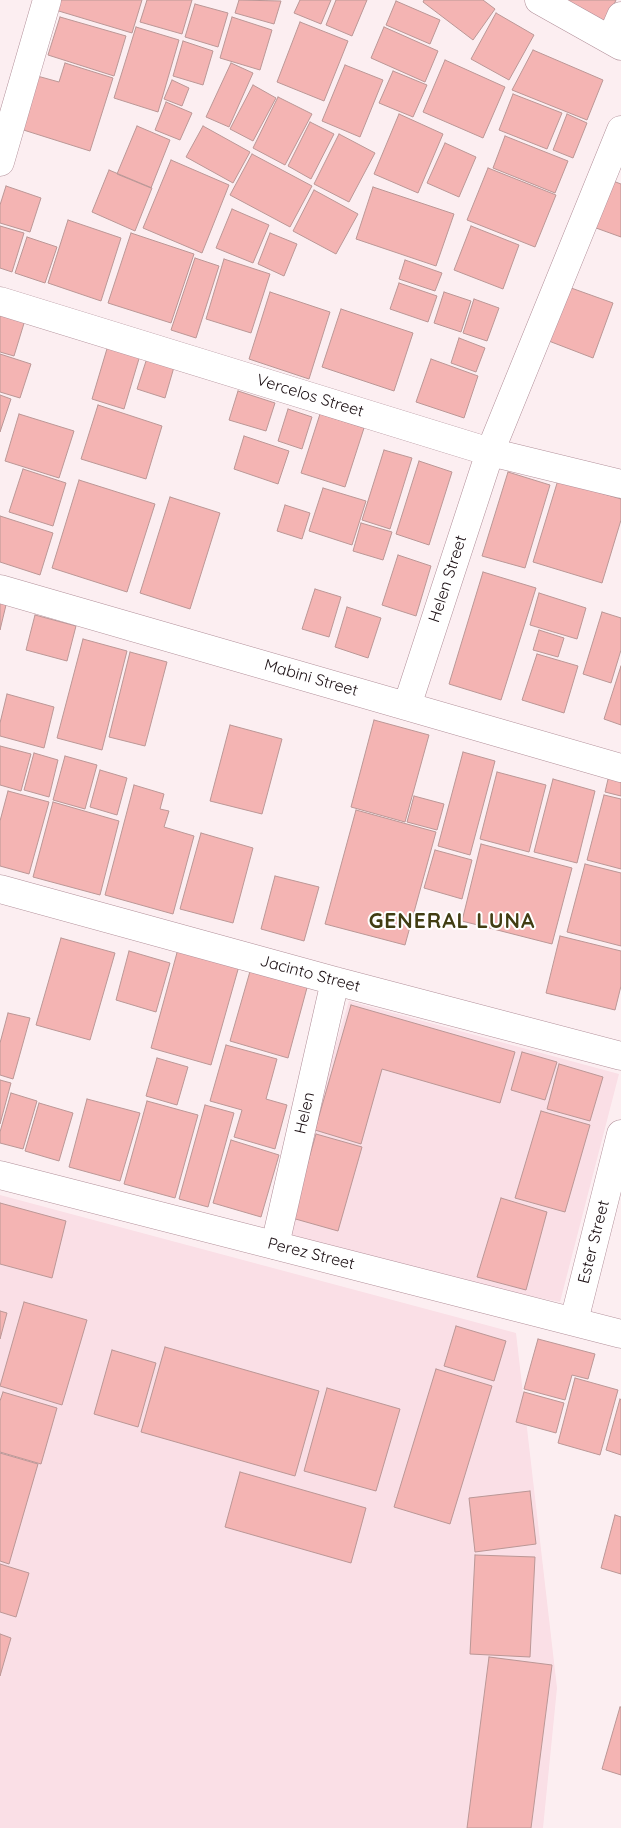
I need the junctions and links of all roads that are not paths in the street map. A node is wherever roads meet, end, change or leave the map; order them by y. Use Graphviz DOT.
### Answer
graph roads {
  1 [pos="47,0"];
  2 [pos="539,0"];
  3 [pos="618,34"];
  4 [pos="621,130"];
  5 [pos="0,162"];
  6 [pos="0,301"];
  7 [pos="490,452"];
  8 [pos="621,484"];
  9 [pos="0,589"];
  10 [pos="407,706"];
  11 [pos="621,768"];
  12 [pos="0,889"];
  13 [pos="335,981"];
  14 [pos="621,1056"];
  15 [pos="621,1134"];
  16 [pos="0,1175"];
  17 [pos="275,1245"];
  18 [pos="574,1321"];
  19 [pos="621,1334"];
  1 -- 5 [label="street"];
  2 -- 3 [label="street"];
  4 -- 7 [label="street, Helen Street"];
  6 -- 7 [label="street, Vercelos Street"];
  7 -- 8 [label="street, Vercelos Street"];
  7 -- 10 [label="street, Helen Street"];
  9 -- 10 [label="street, Mabini Street"];
  10 -- 11 [label="street, Mabini Street"];
  12 -- 13 [label="street, Jacinto Street"];
  13 -- 14 [label="street, Jacinto Street"];
  13 -- 17 [label="street, Helen"];
  15 -- 18 [label="street, Ester Street"];
  16 -- 17 [label="street, Perez Street"];
  17 -- 18 [label="street, Perez Street"];
  18 -- 19 [label="street, Perez Street"];
}
